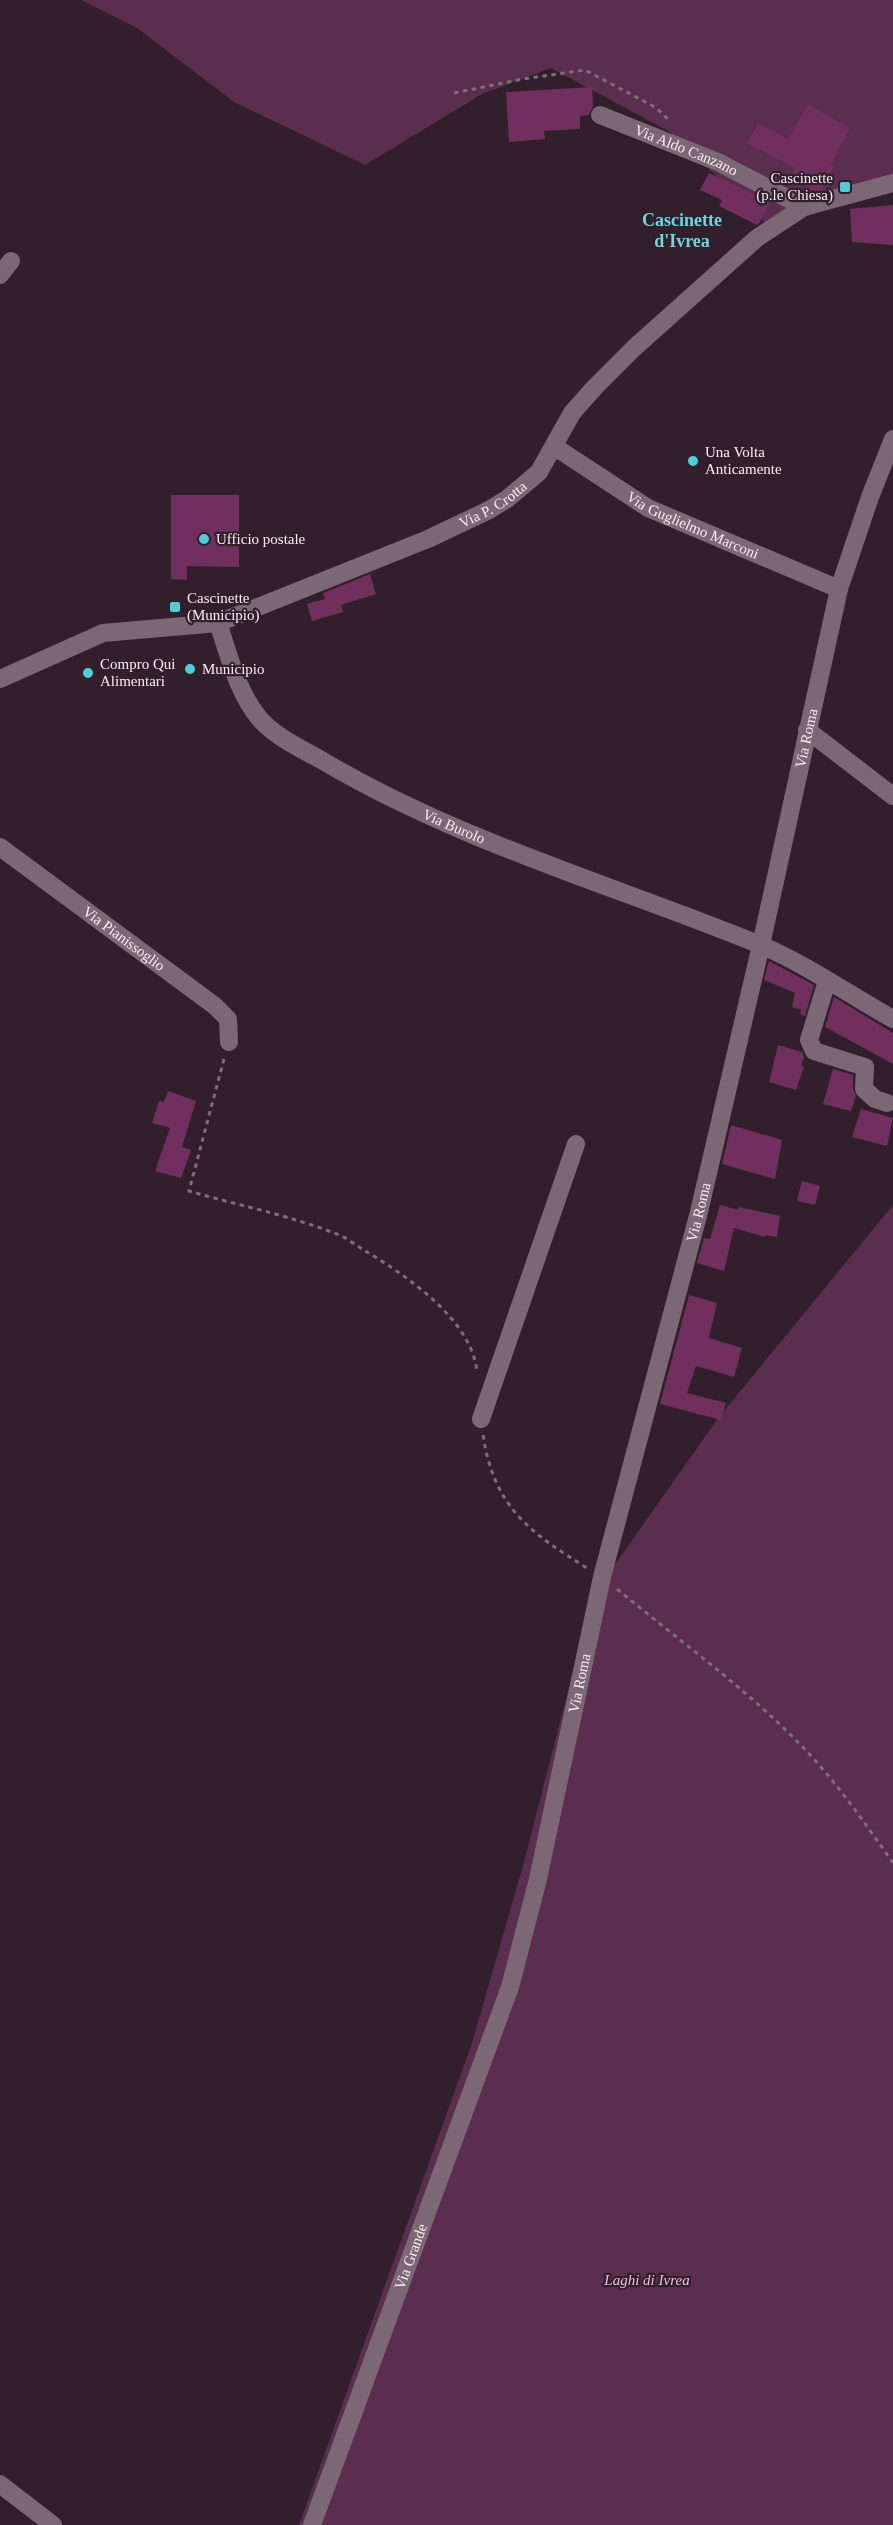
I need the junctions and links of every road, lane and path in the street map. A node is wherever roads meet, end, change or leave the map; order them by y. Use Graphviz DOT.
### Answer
graph roads {
  1 [pos="600,115"];
  2 [pos="893,183"];
  3 [pos="804,207"];
  4 [pos="893,439"];
  5 [pos="555,447"];
  6 [pos="839,589"];
  7 [pos="218,622"];
  8 [pos="0,679"];
  9 [pos="807,730"];
  10 [pos="893,796"];
  11 [pos="0,847"];
  12 [pos="761,945"];
  13 [pos="827,981"];
  14 [pos="893,1019"];
  15 [pos="229,1042"];
  16 [pos="887,1103"];
  17 [pos="576,1144"];
  18 [pos="477,1373"];
  19 [pos="481,1419"];
  20 [pos="602,1577"];
  21 [pos="893,1863"];
  22 [pos="510,1987"];
  23 [pos="0,2484"];
  24 [pos="53,2525"];
  25 [pos="312,2525"];
  1 -- 3 [label="street, Via Aldo Canzano"];
  2 -- 3 [label="street, Via P. Crotta"];
  3 -- 5 [label="street, Via P. Crotta"];
  4 -- 6 [label="street, Via Roma"];
  5 -- 6 [label="street, Via Guglielmo Marconi"];
  5 -- 7 [label="street, Via P. Crotta"];
  6 -- 9 [label="street, Via Roma"];
  7 -- 8 [label="street, Via P. Crotta"];
  7 -- 12 [label="street, Via Burolo"];
  9 -- 10 [label="street"];
  9 -- 12 [label="street, Via Roma"];
  11 -- 15 [label="street, Via Pianissoglio"];
  12 -- 13 [label="street, Via Burolo"];
  12 -- 20 [label="street, Via Roma"];
  13 -- 14 [label="street, Via Burolo"];
  13 -- 16 [label="street"];
  15 -- 18 [label="path"];
  17 -- 19 [label="street"];
  19 -- 20 [label="path"];
  20 -- 21 [label="path"];
  20 -- 22 [label="street, Via Roma"];
  22 -- 25 [label="street, Via Grande"];
  23 -- 24 [label="street"];
}
